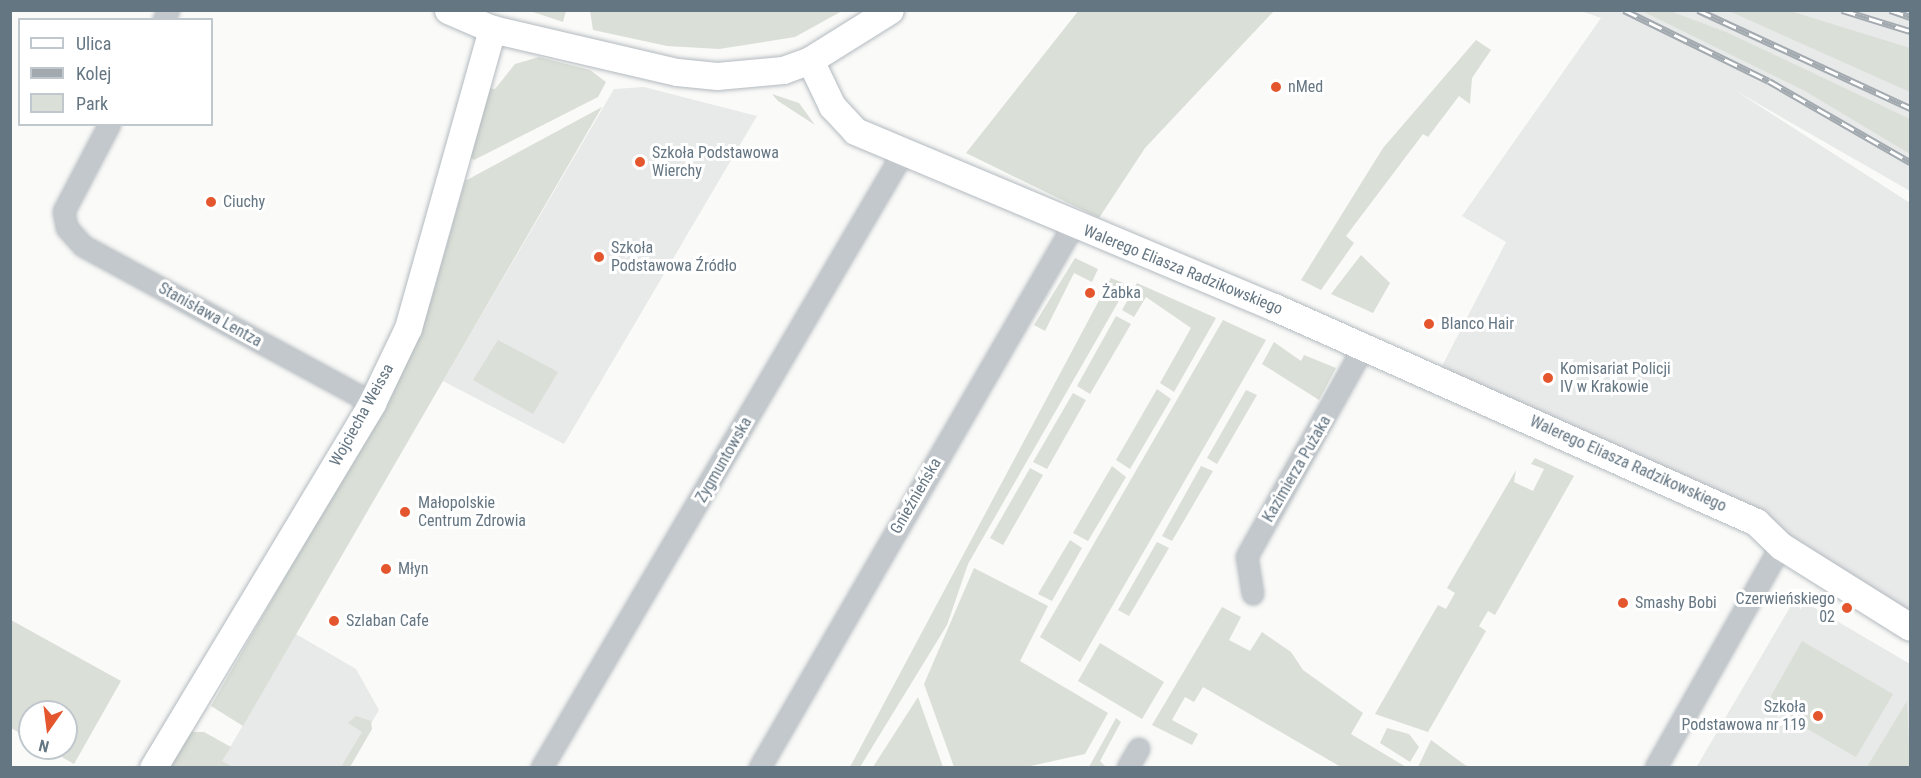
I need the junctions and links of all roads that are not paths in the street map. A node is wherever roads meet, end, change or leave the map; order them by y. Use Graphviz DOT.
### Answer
graph roads {
  1 [pos="448,10"];
  2 [pos="890,10"];
  3 [pos="492,28"];
  4 [pos="810,60"];
  5 [pos="109,126"];
  6 [pos="904,152"];
  7 [pos="1074,225"];
  8 [pos="1364,347"];
  9 [pos="372,403"];
  10 [pos="1781,546"];
  11 [pos="1254,594"];
  12 [pos="1911,627"];
  13 [pos="1139,748"];
  14 [pos="153,768"];
  15 [pos="543,768"];
  16 [pos="759,768"];
  17 [pos="1128,768"];
  18 [pos="1656,768"];
  1 -- 3 [label="street"];
  2 -- 4 [label="street"];
  3 -- 4 [label="street"];
  3 -- 9 [label="street, Wojciecha Weissa"];
  4 -- 6 [label="street, Walerego Eliasza Radzikowskiego"];
  5 -- 9 [label="street, Stanisława Lentza"];
  6 -- 7 [label="street, Walerego Eliasza Radzikowskiego"];
  6 -- 15 [label="street, Zygmuntowska"];
  7 -- 8 [label="street, Walerego Eliasza Radzikowskiego"];
  7 -- 16 [label="street, Gnieźnieńska"];
  8 -- 10 [label="street, Walerego Eliasza Radzikowskiego"];
  8 -- 11 [label="street, Kazimierza Pużaka"];
  9 -- 14 [label="street, Wojciecha Weissa"];
  10 -- 12 [label="street, Walerego Eliasza Radzikowskiego"];
  10 -- 18 [label="street"];
  13 -- 17 [label="street"];
}
